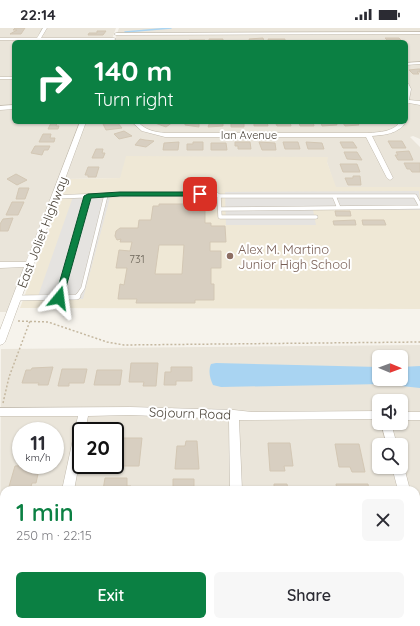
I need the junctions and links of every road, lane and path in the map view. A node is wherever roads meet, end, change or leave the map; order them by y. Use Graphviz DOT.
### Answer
graph roads {
  1 [pos="46,28"];
  2 [pos="118,28"];
  3 [pos="368,28"];
  4 [pos="420,33"];
  5 [pos="372,34"];
  6 [pos="114,38"];
  7 [pos="0,39"];
  8 [pos="376,39"];
  9 [pos="37,40"];
  10 [pos="420,63"];
  11 [pos="408,64"];
  12 [pos="12,76"];
  13 [pos="0,78"];
  14 [pos="408,102"];
  15 [pos="420,103"];
  16 [pos="12,107"];
  17 [pos="0,108"];
  18 [pos="82,124"];
  19 [pos="136,124"];
  20 [pos="402,124"];
  21 [pos="368,135"];
  22 [pos="390,178"];
  23 [pos="106,195"];
  24 [pos="88,196"];
  25 [pos="219,196"];
  26 [pos="334,196"];
  27 [pos="55,197"];
  28 [pos="420,206"];
  29 [pos="339,208"];
  30 [pos="220,209"];
  31 [pos="316,217"];
  32 [pos="30,264"];
  33 [pos="0,265"];
  34 [pos="17,298"];
  35 [pos="59,298"];
  36 [pos="8,321"];
  37 [pos="30,321"];
  38 [pos="0,342"];
  39 [pos="420,342"];
  40 [pos="84,411"];
  41 [pos="0,412"];
  42 [pos="234,414"];
  43 [pos="372,416"];
  44 [pos="408,416"];
  45 [pos="420,416"];
  46 [pos="400,474"];
  47 [pos="69,486"];
  48 [pos="236,486"];
  49 [pos="403,486"];
  1 -- 9 [label="street"];
  2 -- 6 [label="street"];
  3 -- 5 [label="street"];
  4 -- 5 [label="street"];
  5 -- 6 [label="street"];
  5 -- 8 [label="street"];
  6 -- 9 [label="street"];
  7 -- 9 [label="street"];
  10 -- 11 [label="street"];
  12 -- 13 [label="street"];
  14 -- 15 [label="street"];
  16 -- 17 [label="street"];
  18 -- 27 [label="street, East Joliet Highway"];
  19 -- 21 [label="street, Ian Avenue"];
  20 -- 21 [label="street, Ian Avenue"];
  21 -- 22 [label="street"];
  23 -- 24 [label="lane"];
  23 -- 25 [label="lane"];
  23 -- 35 [label="lane"];
  24 -- 27 [label="lane"];
  24 -- 35 [label="lane"];
  25 -- 26 [label="lane"];
  25 -- 30 [label="lane"];
  26 -- 28 [label="lane"];
  26 -- 29 [label="lane"];
  27 -- 32 [label="street, East Joliet Highway"];
  28 -- 29 [label="lane"];
  29 -- 30 [label="lane"];
  30 -- 31 [label="lane"];
  32 -- 33 [label="street"];
  32 -- 34 [label="street, East Joliet Highway"];
  34 -- 35 [label="lane"];
  34 -- 36 [label="street, East Joliet Highway"];
  36 -- 37 [label="path"];
  36 -- 38 [label="street, East Joliet Highway"];
  37 -- 39 [label="path"];
  37 -- 41 [label="path"];
  40 -- 41 [label="street, Sojourn Road"];
  40 -- 42 [label="street, Sojourn Road"];
  40 -- 47 [label="street"];
  42 -- 43 [label="street, Sojourn Road"];
  42 -- 48 [label="street"];
  44 -- 45 [label="street"];
  46 -- 49 [label="street"];
}
